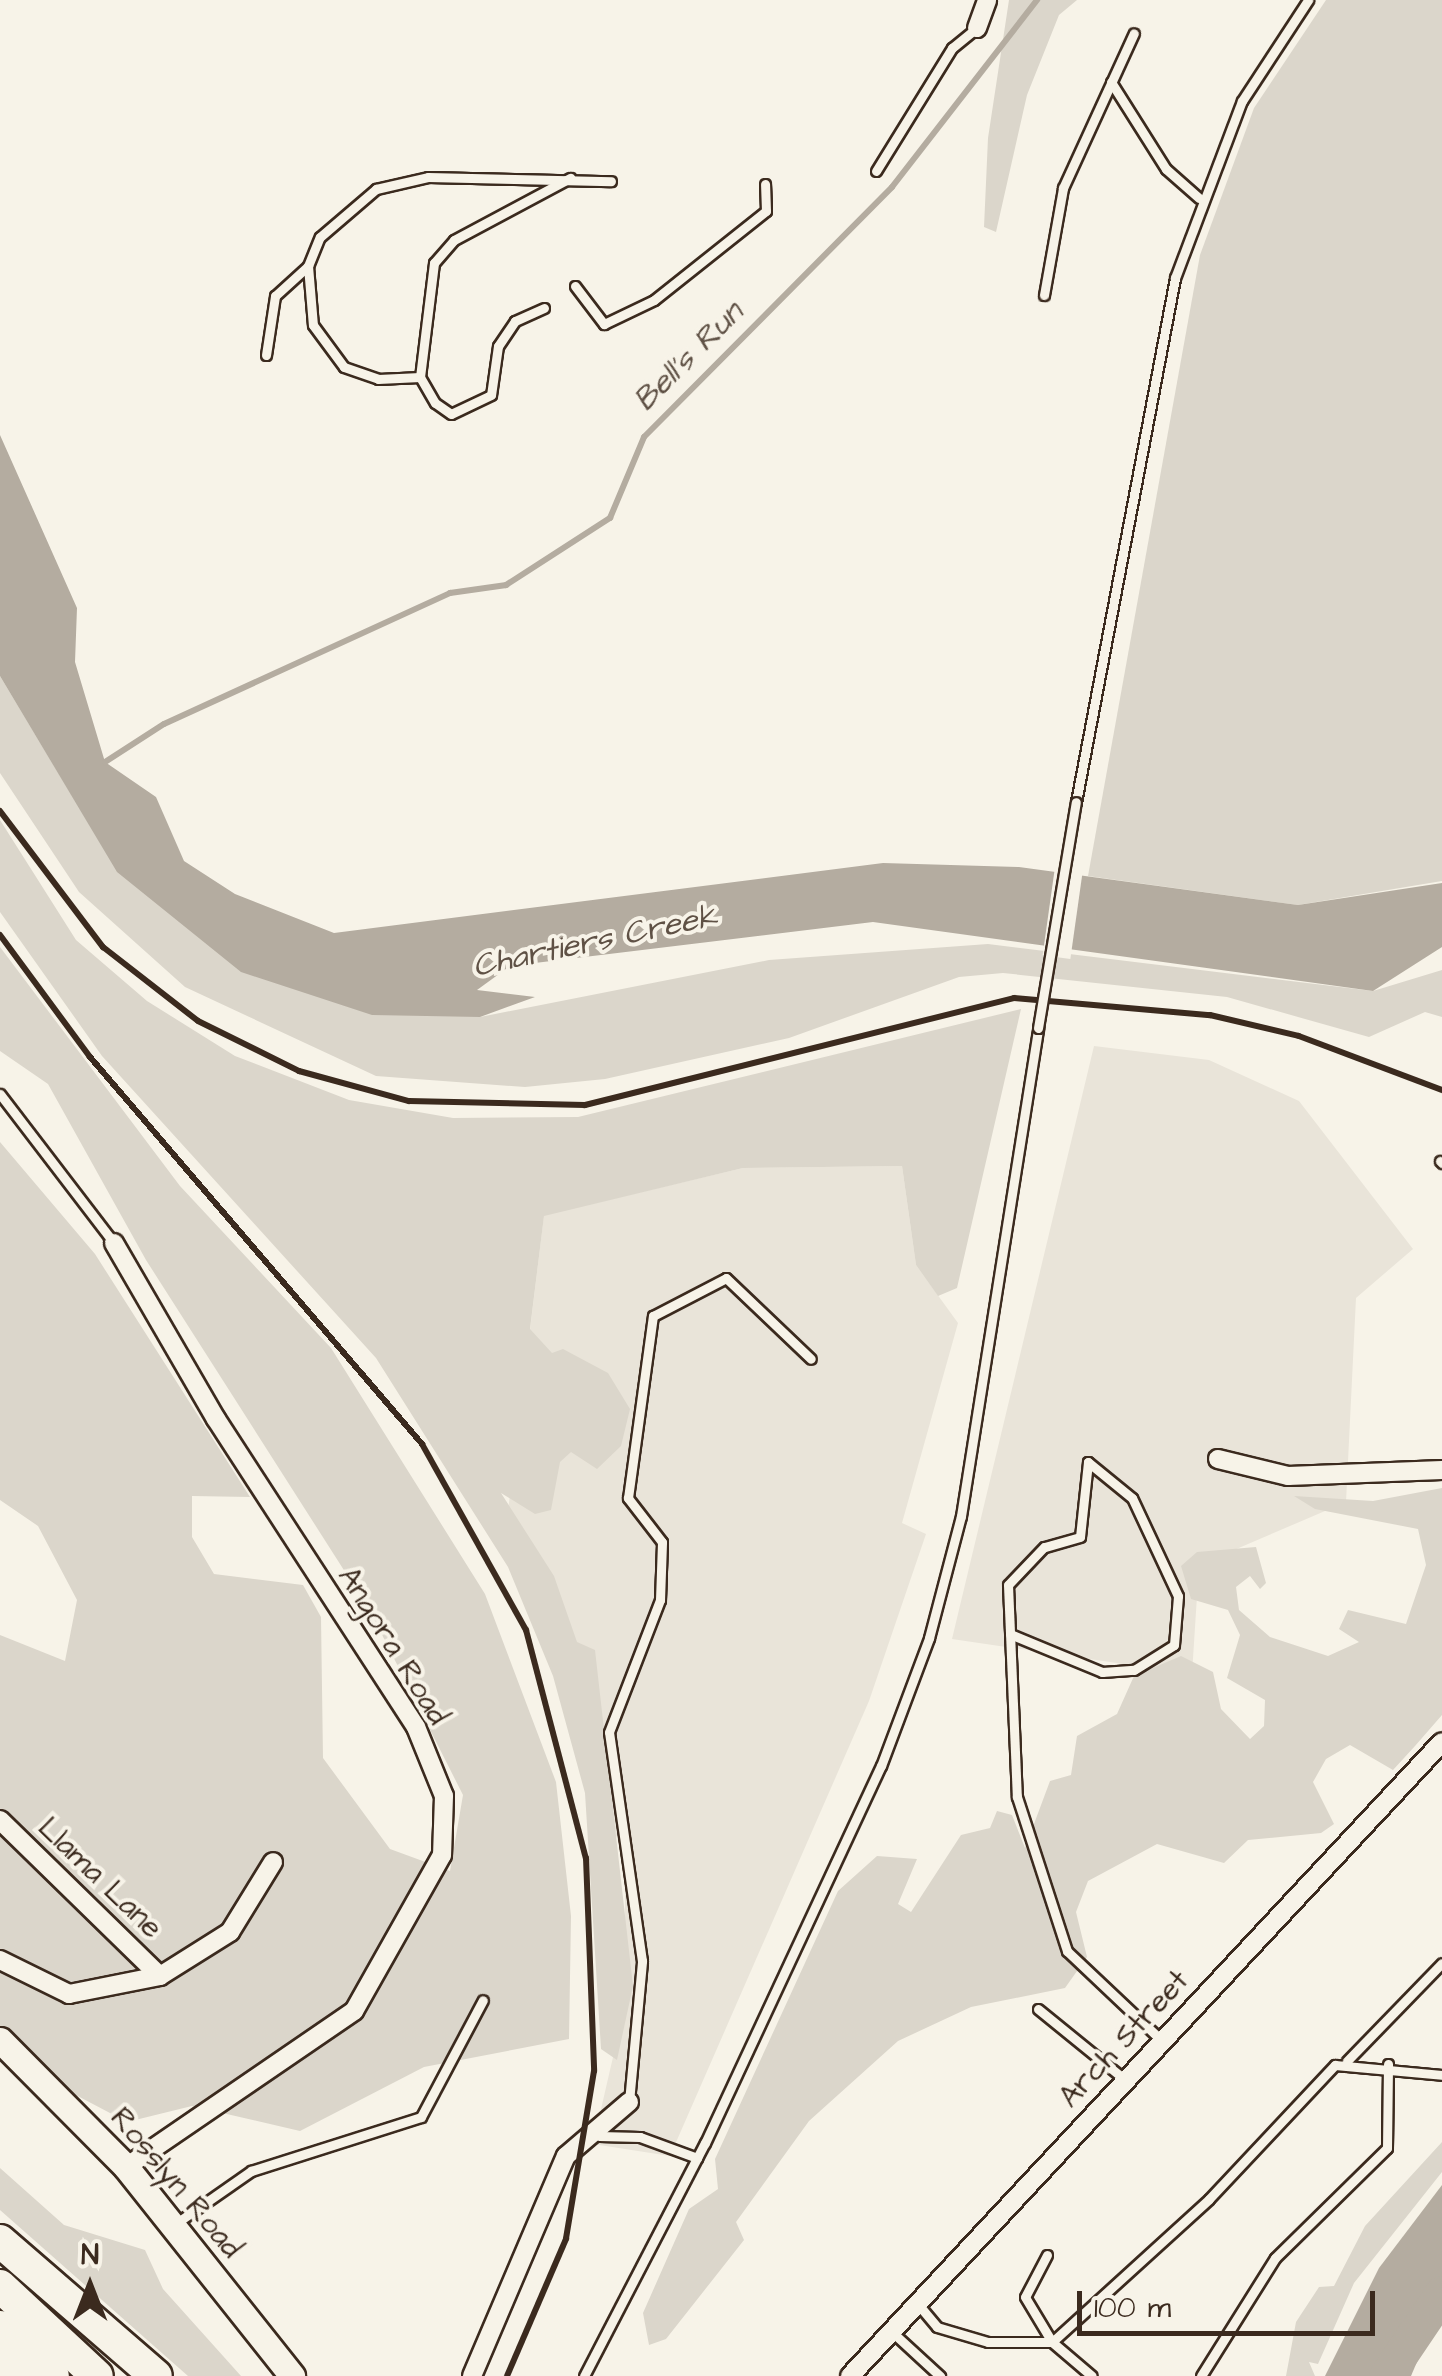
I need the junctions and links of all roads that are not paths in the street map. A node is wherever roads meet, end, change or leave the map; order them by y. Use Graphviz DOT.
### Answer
graph roads {
  1 [pos="987,0"];
  2 [pos="1308,0"];
  3 [pos="978,28"];
  4 [pos="1134,33"];
  5 [pos="1111,82"];
  6 [pos="876,171"];
  7 [pos="570,178"];
  8 [pos="611,180"];
  9 [pos="765,184"];
  10 [pos="1199,198"];
  11 [pos="308,266"];
  12 [pos="575,286"];
  13 [pos="1044,295"];
  14 [pos="544,308"];
  15 [pos="266,355"];
  16 [pos="420,376"];
  17 [pos="0,1094"];
  18 [pos="114,1244"];
  19 [pos="811,1359"];
  20 [pos="1218,1459"];
  21 [pos="1442,1470"];
  22 [pos="1010,1634"];
  23 [pos="1442,1742"];
  24 [pos="0,1820"];
  25 [pos="273,1862"];
  26 [pos="0,1960"];
  27 [pos="1442,1963"];
  28 [pos="160,1976"];
  29 [pos="484,2000"];
  30 [pos="1038,2008"];
  31 [pos="0,2040"];
  32 [pos="1160,2040"];
  33 [pos="1347,2062"];
  34 [pos="1388,2064"];
  35 [pos="1442,2075"];
  36 [pos="1124,2079"];
  37 [pos="630,2102"];
  38 [pos="600,2136"];
  39 [pos="697,2158"];
  40 [pos="126,2166"];
  41 [pos="173,2226"];
  42 [pos="0,2241"];
  43 [pos="1047,2254"];
  44 [pos="0,2286"];
  45 [pos="917,2303"];
  46 [pos="0,2327"];
  47 [pos="892,2331"];
  48 [pos="1052,2342"];
  49 [pos="0,2357"];
  50 [pos="17,2376"];
  51 [pos="53,2376"];
  52 [pos="97,2376"];
  53 [pos="156,2376"];
  54 [pos="292,2376"];
  55 [pos="472,2376"];
  56 [pos="584,2376"];
  57 [pos="850,2376"];
  58 [pos="940,2376"];
  59 [pos="1092,2376"];
  60 [pos="1200,2376"];
  1 -- 3 [label="street"];
  2 -- 10 [label="lane"];
  3 -- 6 [label="lane"];
  4 -- 5 [label="lane"];
  5 -- 10 [label="lane"];
  5 -- 13 [label="lane"];
  7 -- 8 [label="lane"];
  7 -- 11 [label="lane"];
  7 -- 16 [label="lane"];
  9 -- 12 [label="lane"];
  10 -- 39 [label="lane, bridge"];
  11 -- 15 [label="lane"];
  11 -- 16 [label="lane"];
  14 -- 16 [label="lane"];
  17 -- 18 [label="lane"];
  18 -- 40 [label="street, Angora Road"];
  19 -- 37 [label="lane"];
  20 -- 21 [label="street"];
  22 -- 22 [label="lane"];
  22 -- 32 [label="lane"];
  23 -- 32 [label="street, Arch Street"];
  24 -- 28 [label="street, Llama Lane"];
  25 -- 28 [label="street, Llama Lane"];
  26 -- 28 [label="street, Llama Lane"];
  27 -- 33 [label="lane"];
  29 -- 41 [label="lane"];
  30 -- 36 [label="lane"];
  31 -- 40 [label="street, Rosslyn Road"];
  32 -- 36 [label="street, Arch Street"];
  33 -- 34 [label="lane"];
  33 -- 48 [label="lane"];
  34 -- 35 [label="lane"];
  34 -- 60 [label="lane"];
  36 -- 45 [label="street, Arch Street"];
  37 -- 38 [label="street"];
  38 -- 39 [label="lane"];
  38 -- 55 [label="street"];
  39 -- 56 [label="lane"];
  40 -- 41 [label="street, Rosslyn Road"];
  41 -- 54 [label="street, Rosslyn Road"];
  42 -- 53 [label="highway"];
  43 -- 48 [label="lane"];
  44 -- 52 [label="highway"];
  45 -- 47 [label="street, Arch Street"];
  45 -- 48 [label="lane"];
  46 -- 51 [label="highway"];
  47 -- 57 [label="street, Arch Street"];
  47 -- 58 [label="lane"];
  48 -- 59 [label="lane"];
  49 -- 50 [label="highway"];
}
